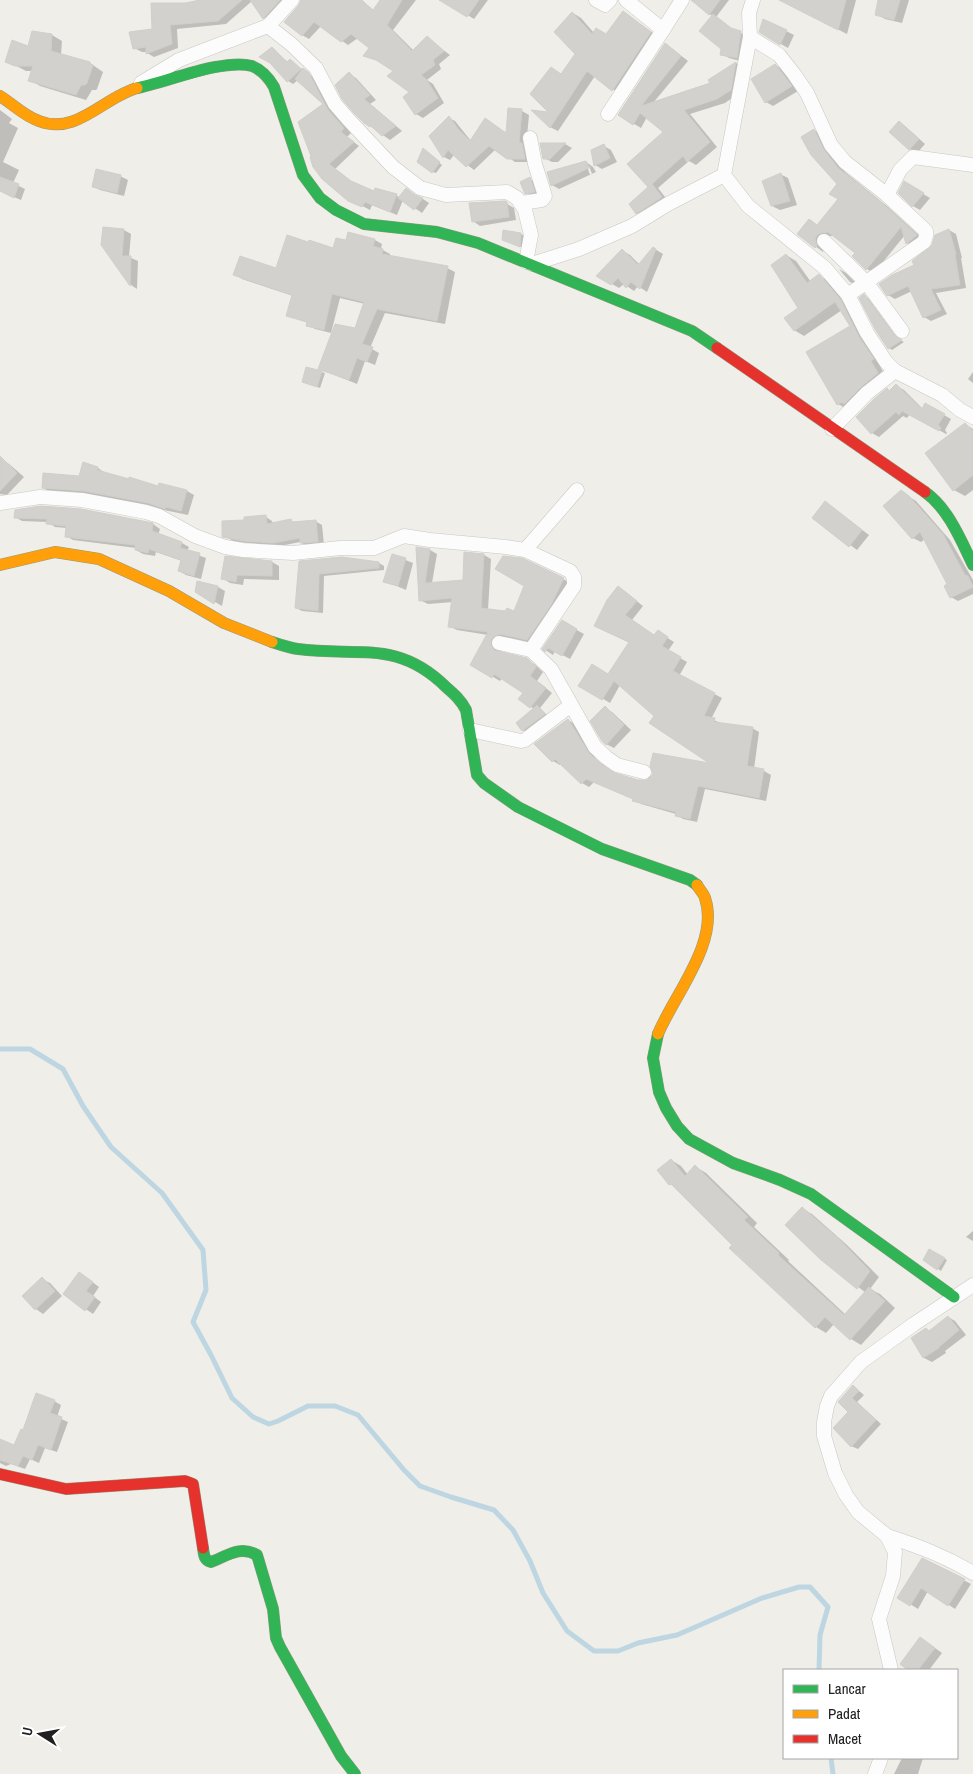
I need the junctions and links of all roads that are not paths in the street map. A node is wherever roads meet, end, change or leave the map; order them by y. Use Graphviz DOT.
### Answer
graph roads {
  1 [pos="292,0"];
  2 [pos="596,0"];
  3 [pos="610,0"];
  4 [pos="626,0"];
  5 [pos="682,0"];
  6 [pos="754,0"];
  7 [pos="268,26"];
  8 [pos="663,30"];
  9 [pos="750,37"];
  10 [pos="124,93"];
  11 [pos="0,96"];
  12 [pos="608,114"];
  13 [pos="530,138"];
  14 [pos="973,165"];
  15 [pos="724,175"];
  16 [pos="887,195"];
  17 [pos="521,203"];
  18 [pos="824,241"];
  19 [pos="529,263"];
  20 [pos="866,282"];
  21 [pos="848,295"];
  22 [pos="902,331"];
  23 [pos="895,371"];
  24 [pos="973,417"];
  25 [pos="832,429"];
  26 [pos="577,490"];
  27 [pos="0,502"];
  28 [pos="525,550"];
  29 [pos="973,564"];
  30 [pos="0,565"];
  31 [pos="499,643"];
  32 [pos="531,650"];
  33 [pos="571,705"];
  34 [pos="470,730"];
  35 [pos="644,772"];
  36 [pos="973,1285"];
  37 [pos="954,1298"];
  38 [pos="0,1474"];
  39 [pos="887,1536"];
  40 [pos="973,1573"];
  41 [pos="891,1669"];
  42 [pos="881,1759"];
  43 [pos="355,1774"];
  44 [pos="875,1774"];
  1 -- 7 [label="street"];
  2 -- 3 [label="street"];
  4 -- 8 [label="street"];
  5 -- 8 [label="street"];
  6 -- 9 [label="street"];
  7 -- 10 [label="street"];
  7 -- 17 [label="street"];
  8 -- 12 [label="street"];
  9 -- 15 [label="street"];
  9 -- 16 [label="street"];
  10 -- 11 [label="street"];
  10 -- 19 [label="street"];
  13 -- 17 [label="street"];
  14 -- 16 [label="street"];
  15 -- 19 [label="street"];
  15 -- 21 [label="street"];
  16 -- 20 [label="street"];
  17 -- 19 [label="street"];
  18 -- 20 [label="street"];
  19 -- 25 [label="street"];
  20 -- 21 [label="street"];
  20 -- 22 [label="street"];
  21 -- 23 [label="street"];
  23 -- 24 [label="street"];
  23 -- 25 [label="street"];
  25 -- 29 [label="street"];
  26 -- 28 [label="street"];
  27 -- 28 [label="street"];
  28 -- 32 [label="street"];
  30 -- 34 [label="street"];
  31 -- 32 [label="street"];
  32 -- 33 [label="street"];
  33 -- 34 [label="street"];
  33 -- 35 [label="street"];
  34 -- 37 [label="street"];
  36 -- 37 [label="street"];
  37 -- 39 [label="street"];
  38 -- 43 [label="street"];
  39 -- 40 [label="street"];
  39 -- 41 [label="street"];
  42 -- 44 [label="street"];
}
